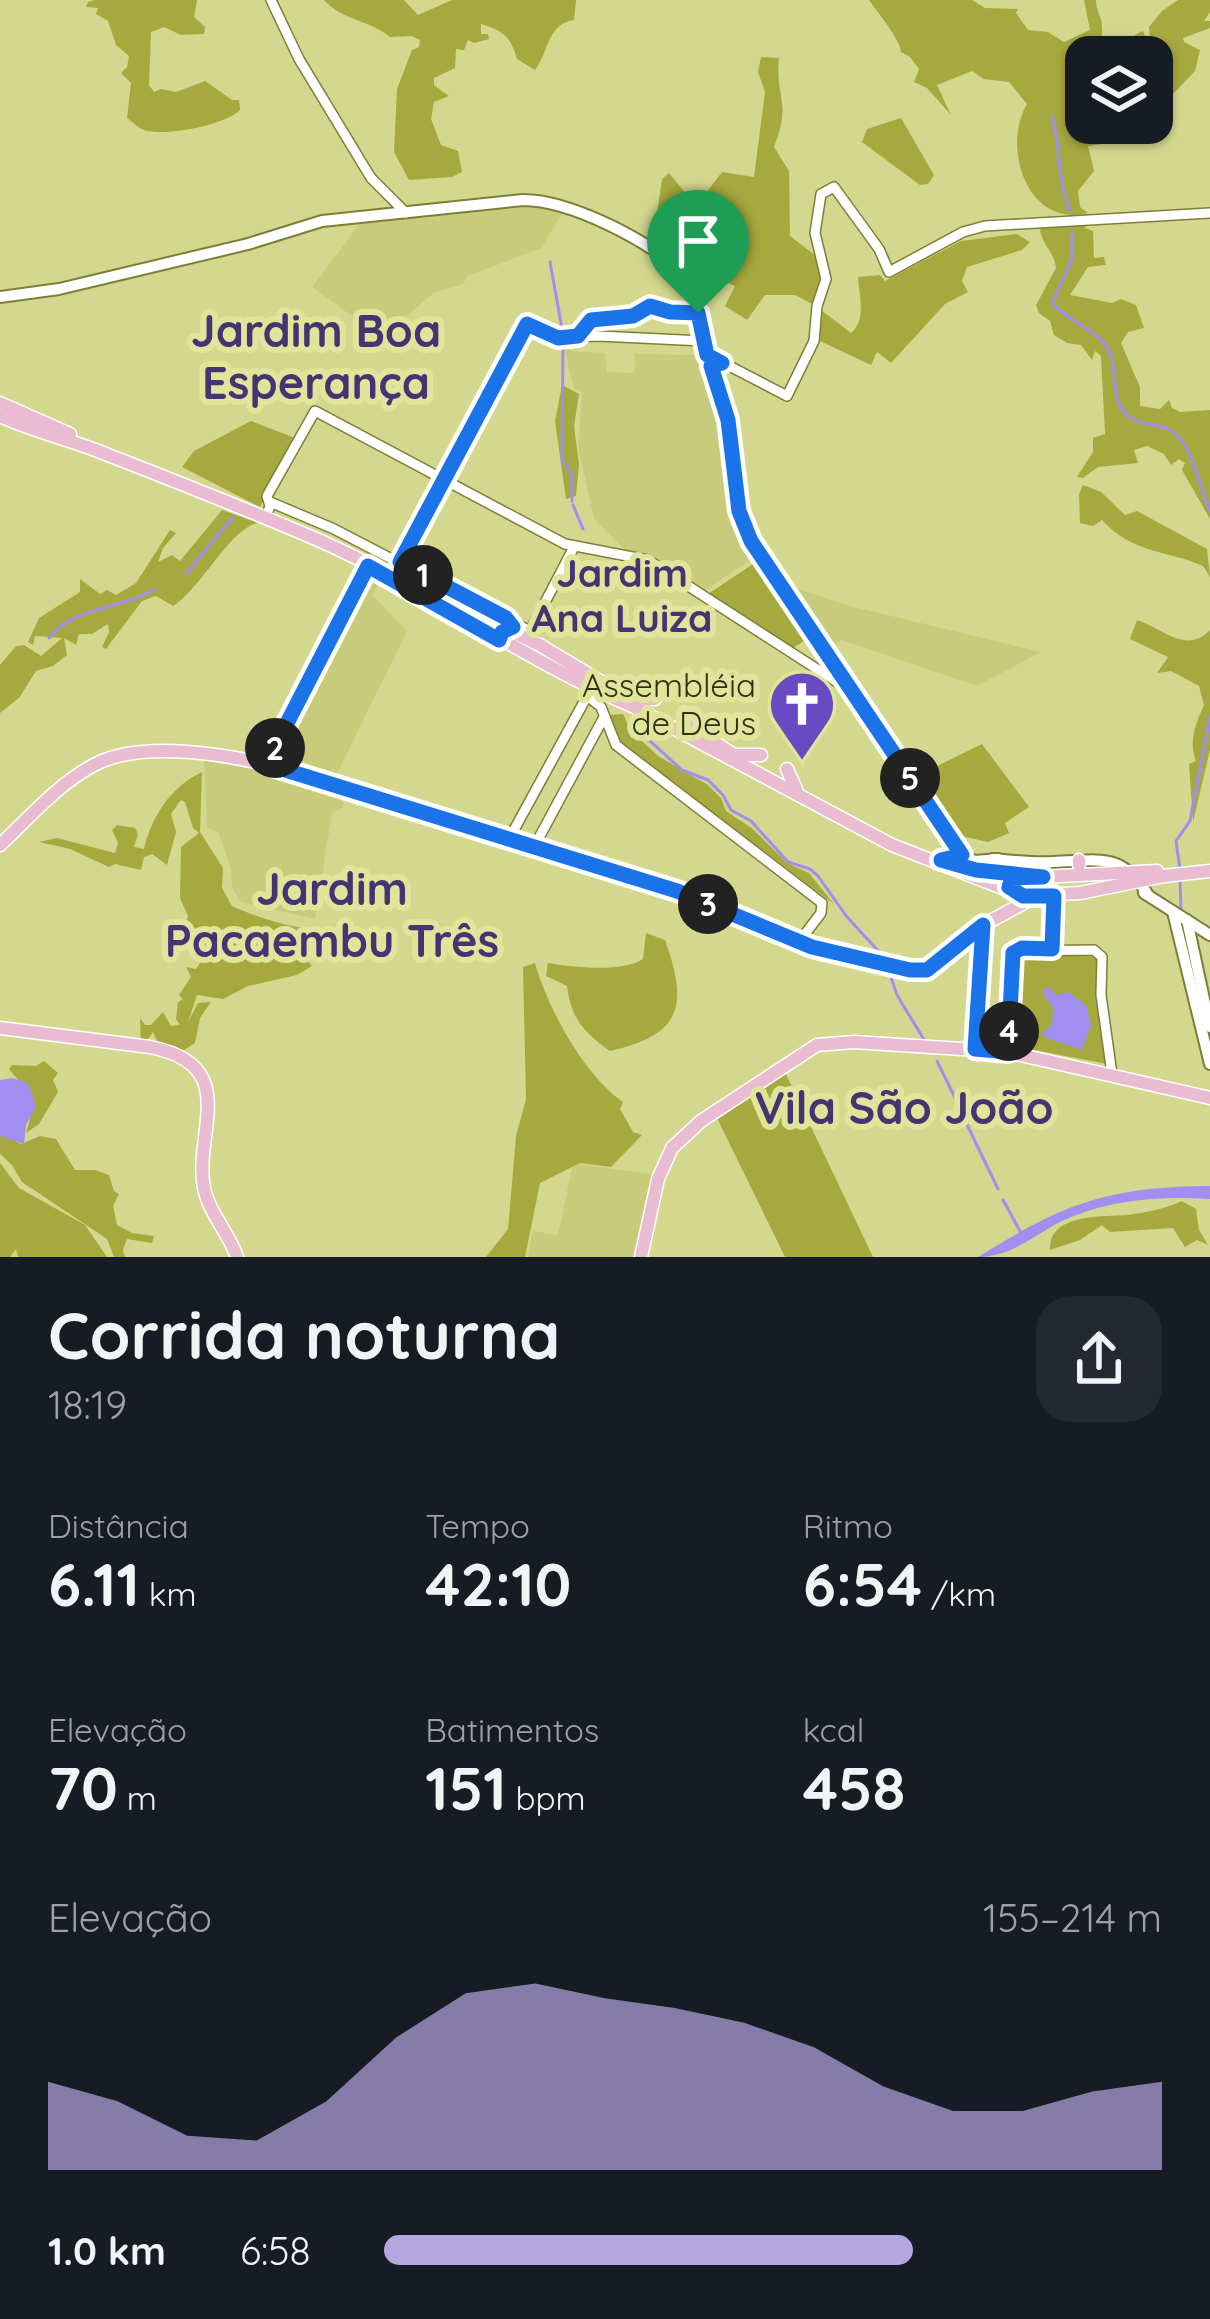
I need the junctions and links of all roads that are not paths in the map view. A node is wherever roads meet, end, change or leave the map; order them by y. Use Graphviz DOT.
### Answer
graph roads {
  1 [pos="272,0"];
  2 [pos="406,213"];
  3 [pos="1210,213"];
  4 [pos="0,296"];
  5 [pos="698,313"];
  6 [pos="578,336"];
  7 [pos="704,341"];
  8 [pos="713,361"];
  9 [pos="0,403"];
  10 [pos="35,415"];
  11 [pos="0,417"];
  12 [pos="22,427"];
  13 [pos="443,479"];
  14 [pos="269,503"];
  15 [pos="574,547"];
  16 [pos="400,562"];
  17 [pos="368,566"];
  18 [pos="516,636"];
  19 [pos="595,675"];
  20 [pos="846,686"];
  21 [pos="590,697"];
  22 [pos="655,699"];
  23 [pos="631,700"];
  24 [pos="684,713"];
  25 [pos="604,717"];
  26 [pos="761,754"];
  27 [pos="734,755"];
  28 [pos="266,764"];
  29 [pos="787,769"];
  30 [pos="796,789"];
  31 [pos="509,839"];
  32 [pos="0,845"];
  33 [pos="534,847"];
  34 [pos="964,853"];
  35 [pos="941,860"];
  36 [pos="1086,865"];
  37 [pos="1210,870"];
  38 [pos="1043,877"];
  39 [pos="1138,878"];
  40 [pos="1012,891"];
  41 [pos="1057,896"];
  42 [pos="1036,897"];
  43 [pos="1011,908"];
  44 [pos="1181,918"];
  45 [pos="985,924"];
  46 [pos="1210,935"];
  47 [pos="799,942"];
  48 [pos="1054,949"];
  49 [pos="1210,1027"];
  50 [pos="0,1028"];
  51 [pos="977,1049"];
  52 [pos="1008,1052"];
  53 [pos="1210,1064"];
  54 [pos="1112,1074"];
  55 [pos="1209,1097"];
  56 [pos="237,1257"];
  57 [pos="641,1257"];
  1 -- 2 [label="street"];
  2 -- 4 [label="main road"];
  2 -- 5 [label="main road"];
  3 -- 8 [label="street"];
  5 -- 6 [label="street"];
  5 -- 7 [label="main road"];
  6 -- 7 [label="street"];
  6 -- 13 [label="street"];
  7 -- 8 [label="main road"];
  8 -- 20 [label="main road"];
  9 -- 10 [label="main road"];
  10 -- 12 [label="main road"];
  10 -- 14 [label="main road"];
  11 -- 12 [label="main road"];
  12 -- 17 [label="main road"];
  13 -- 14 [label="street"];
  13 -- 15 [label="street"];
  13 -- 16 [label="street"];
  14 -- 16 [label="street"];
  14 -- 18 [label="main road"];
  15 -- 18 [label="street"];
  15 -- 20 [label="street"];
  16 -- 18 [label="street"];
  17 -- 18 [label="main road"];
  17 -- 28 [label="street"];
  18 -- 19 [label="main road"];
  18 -- 21 [label="main road"];
  19 -- 21 [label="main road"];
  19 -- 23 [label="main road"];
  20 -- 34 [label="main road"];
  21 -- 25 [label="street"];
  21 -- 31 [label="street"];
  21 -- 40 [label="main road"];
  22 -- 23 [label="main road"];
  23 -- 27 [label="main road"];
  24 -- 27 [label="main road"];
  25 -- 33 [label="street"];
  25 -- 47 [label="street"];
  26 -- 27 [label="main road"];
  27 -- 30 [label="main road"];
  28 -- 31 [label="main road"];
  28 -- 32 [label="main road"];
  29 -- 30 [label="main road"];
  30 -- 35 [label="main road"];
  31 -- 33 [label="main road"];
  33 -- 47 [label="main road"];
  34 -- 35 [label="main road"];
  34 -- 36 [label="main road"];
  35 -- 38 [label="main road"];
  36 -- 38 [label="main road"];
  36 -- 39 [label="main road"];
  36 -- 39 [label="main road"];
  37 -- 39 [label="main road"];
  38 -- 40 [label="main road"];
  39 -- 41 [label="main road"];
  39 -- 44 [label="main road"];
  40 -- 42 [label="main road"];
  40 -- 43 [label="main road"];
  41 -- 42 [label="main road"];
  41 -- 48 [label="street"];
  42 -- 43 [label="main road"];
  43 -- 45 [label="main road"];
  44 -- 46 [label="main road"];
  44 -- 49 [label="main road"];
  44 -- 53 [label="main road"];
  45 -- 47 [label="main road"];
  45 -- 51 [label="street"];
  48 -- 52 [label="street"];
  48 -- 54 [label="street"];
  50 -- 56 [label="main road"];
  51 -- 52 [label="main road"];
  51 -- 57 [label="main road"];
  52 -- 54 [label="main road"];
  54 -- 55 [label="main road"];
}
